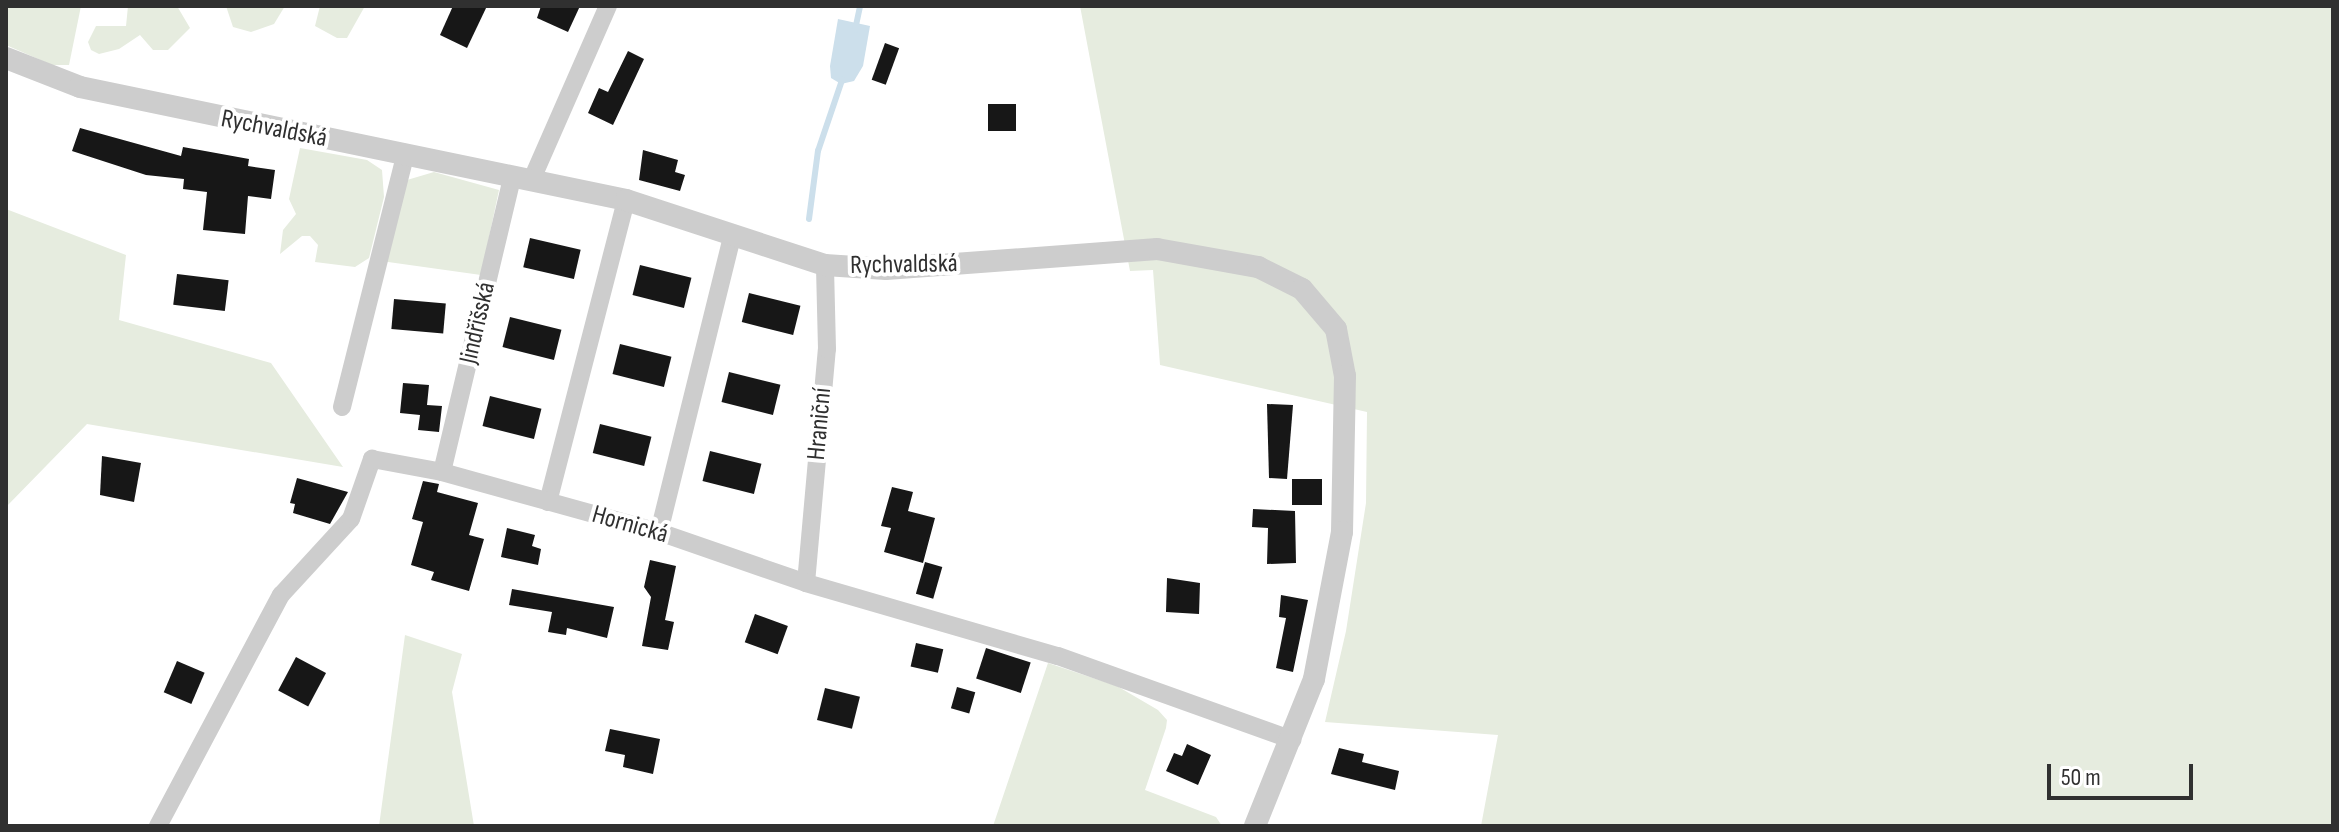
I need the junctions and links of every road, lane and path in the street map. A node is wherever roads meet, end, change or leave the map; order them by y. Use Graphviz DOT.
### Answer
graph roads {
  1 [pos="608,6"];
  2 [pos="6,58"];
  3 [pos="406,153"];
  4 [pos="522,177"];
  5 [pos="626,200"];
  6 [pos="732,236"];
  7 [pos="825,265"];
  8 [pos="342,407"];
  9 [pos="442,472"];
  10 [pos="548,502"];
  11 [pos="659,532"];
  12 [pos="806,583"];
  13 [pos="1292,740"];
  14 [pos="158,826"];
  15 [pos="1255,826"];
  1 -- 4 [label="street, Jindřišská"];
  2 -- 3 [label="street, Rychvaldská"];
  3 -- 4 [label="street, Rychvaldská"];
  3 -- 8 [label="street"];
  4 -- 5 [label="street, Rychvaldská"];
  4 -- 9 [label="street, Jindřišská"];
  5 -- 6 [label="street, Rychvaldská"];
  5 -- 10 [label="street"];
  6 -- 7 [label="street, Rychvaldská"];
  6 -- 11 [label="street"];
  7 -- 12 [label="street, Hraniční"];
  7 -- 13 [label="street, Rychvaldská"];
  9 -- 10 [label="street, Hornická"];
  9 -- 14 [label="street, Hornická"];
  10 -- 11 [label="street, Hornická"];
  11 -- 12 [label="street, Hornická"];
  12 -- 13 [label="street, Hornická"];
  13 -- 15 [label="street, Rychvaldská"];
}
